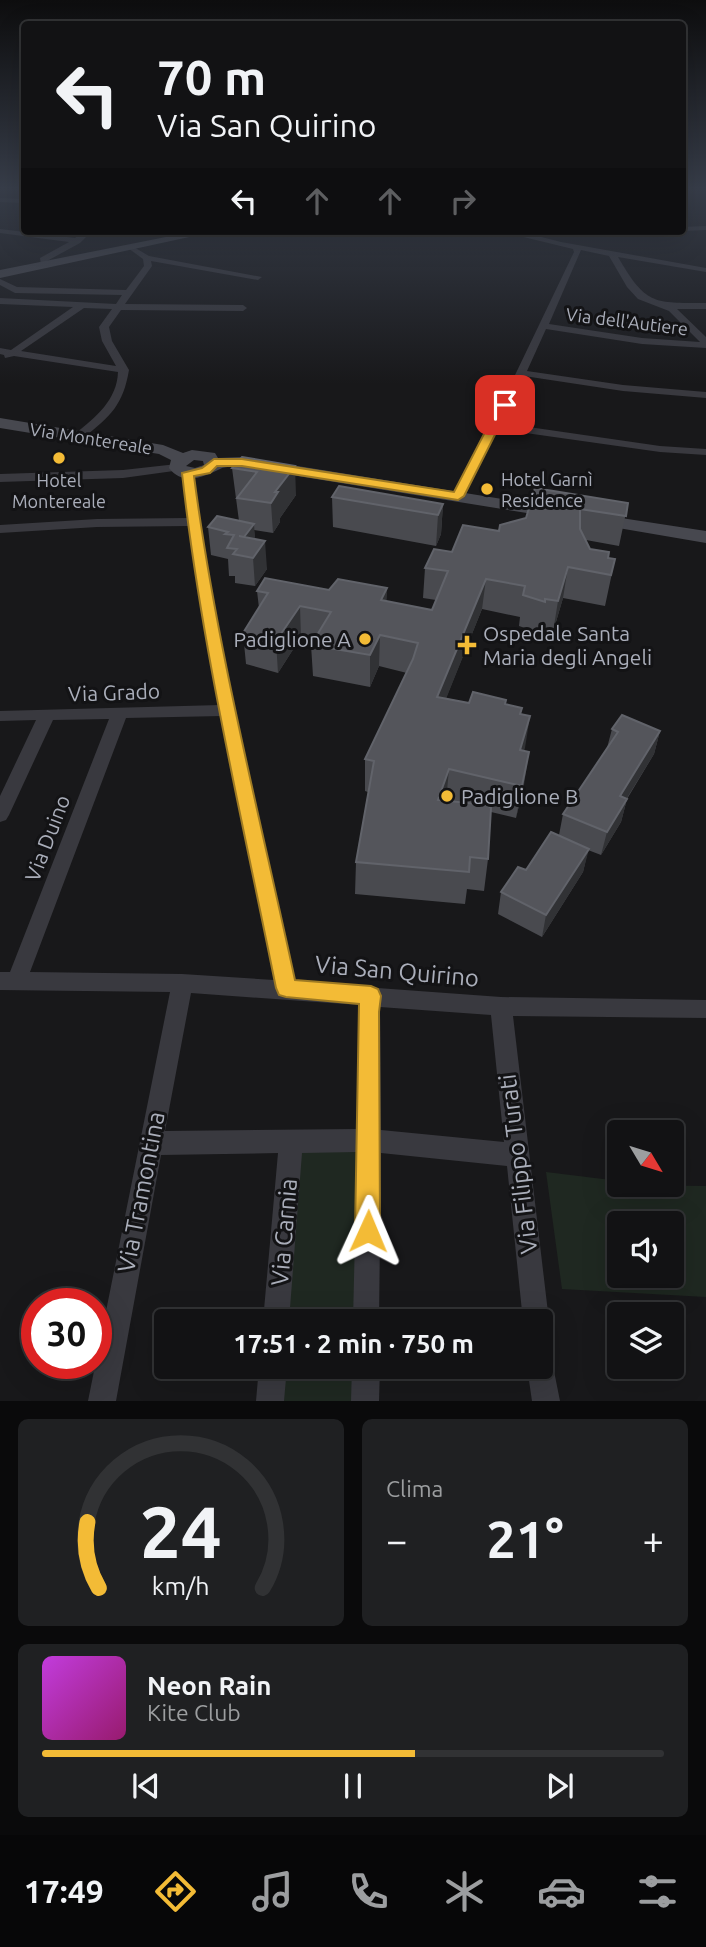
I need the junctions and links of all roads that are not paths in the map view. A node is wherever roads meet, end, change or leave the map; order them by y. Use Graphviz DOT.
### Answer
graph roads {
  1 [pos="55,253"];
  2 [pos="104,253"];
  3 [pos="140,253"];
  4 [pos="577,253"];
  5 [pos="610,253"];
  6 [pos="613,254"];
  7 [pos="147,258"];
  8 [pos="45,265"];
  9 [pos="706,270"];
  10 [pos="0,274"];
  11 [pos="258,276"];
  12 [pos="0,282"];
  13 [pos="130,293"];
  14 [pos="0,301"];
  15 [pos="81,306"];
  16 [pos="666,306"];
  17 [pos="706,306"];
  18 [pos="121,307"];
  19 [pos="243,308"];
  20 [pos="544,326"];
  21 [pos="706,344"];
  22 [pos="0,351"];
  23 [pos="13,353"];
  24 [pos="0,362"];
  25 [pos="124,370"];
  26 [pos="521,373"];
  27 [pos="706,395"];
  28 [pos="0,423"];
  29 [pos="495,425"];
  30 [pos="79,436"];
  31 [pos="706,452"];
  32 [pos="214,463"];
  33 [pos="182,467"];
  34 [pos="0,478"];
  35 [pos="458,496"];
  36 [pos="194,522"];
  37 [pos="0,529"];
  38 [pos="706,537"];
  39 [pos="229,710"];
  40 [pos="120,712"];
  41 [pos="47,715"];
  42 [pos="0,716"];
  43 [pos="0,815"];
  44 [pos="9,981"];
  45 [pos="181,983"];
  46 [pos="286,988"];
  47 [pos="371,996"];
  48 [pos="501,1006"];
  49 [pos="706,1009"];
  50 [pos="369,1140"];
  51 [pos="150,1143"];
  52 [pos="291,1143"];
  53 [pos="517,1155"];
  54 [pos="277,1309"];
  55 [pos="366,1309"];
  56 [pos="535,1309"];
  57 [pos="272,1379"];
  58 [pos="366,1379"];
  59 [pos="543,1379"];
  60 [pos="102,1401"];
  61 [pos="270,1401"];
  62 [pos="365,1401"];
  63 [pos="546,1401"];
  1 -- 8 [label="street"];
  2 -- 8 [label="main road"];
  3 -- 7 [label="street"];
  4 -- 20 [label="street"];
  5 -- 6 [label="street"];
  6 -- 9 [label="street"];
  6 -- 16 [label="street"];
  7 -- 11 [label="street"];
  7 -- 13 [label="street"];
  8 -- 10 [label="main road"];
  12 -- 13 [label="street"];
  13 -- 18 [label="street"];
  14 -- 15 [label="street"];
  15 -- 18 [label="street"];
  15 -- 23 [label="street"];
  16 -- 17 [label="street"];
  16 -- 21 [label="street"];
  18 -- 19 [label="street"];
  18 -- 25 [label="street"];
  20 -- 21 [label="street, Via dell'Autiere"];
  20 -- 26 [label="street"];
  22 -- 23 [label="street"];
  23 -- 24 [label="street"];
  23 -- 25 [label="street"];
  25 -- 30 [label="street"];
  26 -- 27 [label="street"];
  26 -- 29 [label="street"];
  28 -- 30 [label="main road, Via Montereale"];
  29 -- 31 [label="street"];
  29 -- 35 [label="street"];
  30 -- 33 [label="main road, Via Montereale"];
  32 -- 33 [label="main road"];
  32 -- 35 [label="main road"];
  33 -- 34 [label="street"];
  33 -- 36 [label="street"];
  35 -- 38 [label="main road"];
  36 -- 37 [label="street"];
  36 -- 39 [label="street"];
  39 -- 40 [label="street, Via Grado"];
  39 -- 46 [label="street"];
  40 -- 41 [label="street, Via Grado"];
  40 -- 44 [label="street, Via Duino"];
  41 -- 42 [label="street, Via Grado"];
  41 -- 43 [label="street"];
  44 -- 45 [label="street, Via San Quirino"];
  45 -- 46 [label="street, Via San Quirino"];
  45 -- 51 [label="street, Via Tramontina"];
  46 -- 47 [label="street, Via San Quirino"];
  47 -- 48 [label="street, Via San Quirino"];
  47 -- 50 [label="street"];
  48 -- 49 [label="street, Via San Quirino"];
  48 -- 53 [label="street, Via Filippo Turati"];
  50 -- 52 [label="street"];
  50 -- 53 [label="street"];
  50 -- 55 [label="street"];
  51 -- 52 [label="street"];
  51 -- 60 [label="street, Via Tramontina"];
  52 -- 54 [label="street, Via Carnia"];
  53 -- 56 [label="street, Via Filippo Turati"];
  57 -- 61 [label="street"];
  58 -- 62 [label="street"];
  59 -- 63 [label="street"];
}
